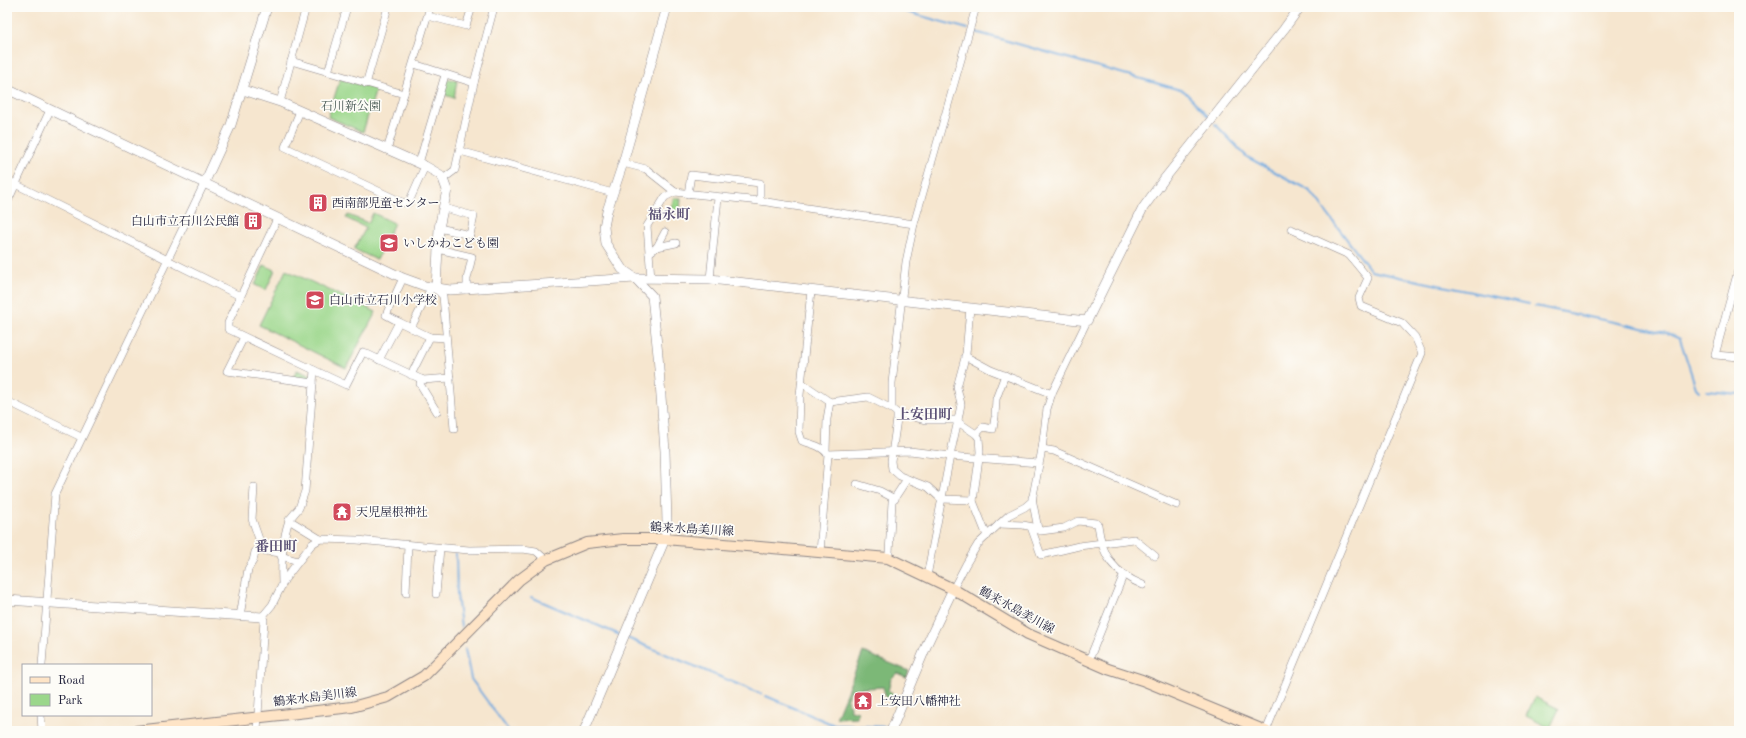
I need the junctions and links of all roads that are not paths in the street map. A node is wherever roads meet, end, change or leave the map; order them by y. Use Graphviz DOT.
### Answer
graph roads {
  1 [pos="267,7"];
  2 [pos="306,7"];
  3 [pos="347,7"];
  4 [pos="388,7"];
  5 [pos="430,7"];
  6 [pos="472,7"];
  7 [pos="494,7"];
  8 [pos="667,7"];
  9 [pos="976,7"];
  10 [pos="1300,7"];
  11 [pos="428,16"];
  12 [pos="291,61"];
  13 [pos="414,64"];
  14 [pos="328,72"];
  15 [pos="445,75"];
  16 [pos="474,83"];
  17 [pos="366,84"];
  18 [pos="7,89"];
  19 [pos="243,90"];
  20 [pos="404,94"];
  21 [pos="280,102"];
  22 [pos="50,110"];
  23 [pos="300,111"];
  24 [pos="387,150"];
  25 [pos="460,151"];
  26 [pos="623,163"];
  27 [pos="422,164"];
  28 [pos="443,179"];
  29 [pos="7,180"];
  30 [pos="204,184"];
  31 [pos="17,185"];
  32 [pos="675,192"];
  33 [pos="613,193"];
  34 [pos="688,194"];
  35 [pos="718,198"];
  36 [pos="760,201"];
  37 [pos="7,203"];
  38 [pos="444,208"];
  39 [pos="277,219"];
  40 [pos="914,224"];
  41 [pos="440,228"];
  42 [pos="1291,229"];
  43 [pos="665,232"];
  44 [pos="676,243"];
  45 [pos="657,247"];
  46 [pos="438,249"];
  47 [pos="649,252"];
  48 [pos="167,259"];
  49 [pos="1739,267"];
  50 [pos="403,278"];
  51 [pos="636,278"];
  52 [pos="651,278"];
  53 [pos="710,279"];
  54 [pos="1737,283"];
  55 [pos="434,288"];
  56 [pos="467,290"];
  57 [pos="811,291"];
  58 [pos="240,296"];
  59 [pos="901,300"];
  60 [pos="970,308"];
  61 [pos="1087,321"];
  62 [pos="399,322"];
  63 [pos="412,328"];
  64 [pos="244,337"];
  65 [pos="430,337"];
  66 [pos="446,338"];
  67 [pos="965,356"];
  68 [pos="1739,357"];
  69 [pos="380,360"];
  70 [pos="314,370"];
  71 [pos="411,375"];
  72 [pos="1005,375"];
  73 [pos="450,378"];
  74 [pos="421,380"];
  75 [pos="313,384"];
  76 [pos="802,384"];
  77 [pos="1052,394"];
  78 [pos="7,400"];
  79 [pos="830,402"];
  80 [pos="895,411"];
  81 [pos="437,412"];
  82 [pos="958,421"];
  83 [pos="454,429"];
  84 [pos="976,434"];
  85 [pos="81,437"];
  86 [pos="1042,449"];
  87 [pos="894,452"];
  88 [pos="827,453"];
  89 [pos="950,456"];
  90 [pos="978,458"];
  91 [pos="1038,463"];
  92 [pos="907,479"];
  93 [pos="857,484"];
  94 [pos="254,487"];
  95 [pos="1032,498"];
  96 [pos="894,499"];
  97 [pos="941,499"];
  98 [pos="973,500"];
  99 [pos="1177,505"];
  100 [pos="289,520"];
  101 [pos="999,524"];
  102 [pos="1034,528"];
  103 [pos="987,536"];
  104 [pos="665,539"];
  105 [pos="320,540"];
  106 [pos="1101,542"];
  107 [pos="408,545"];
  108 [pos="440,548"];
  109 [pos="258,550"];
  110 [pos="820,552"];
  111 [pos="282,555"];
  112 [pos="1155,556"];
  113 [pos="888,558"];
  114 [pos="546,560"];
  115 [pos="298,561"];
  116 [pos="927,576"];
  117 [pos="1123,576"];
  118 [pos="282,584"];
  119 [pos="1143,585"];
  120 [pos="953,589"];
  121 [pos="406,593"];
  122 [pos="436,594"];
  123 [pos="7,600"];
  124 [pos="47,602"];
  125 [pos="240,616"];
  126 [pos="262,617"];
  127 [pos="1089,660"];
  128 [pos="42,664"];
  129 [pos="41,716"];
  130 [pos="257,717"];
  131 [pos="42,731"];
  132 [pos="136,731"];
  133 [pos="256,731"];
  134 [pos="584,731"];
  135 [pos="891,731"];
  136 [pos="1266,731"];
  1 -- 19 [label="street"];
  2 -- 12 [label="street"];
  3 -- 14 [label="street"];
  4 -- 17 [label="street"];
  5 -- 11 [label="street"];
  6 -- 11 [label="street"];
  7 -- 16 [label="street"];
  8 -- 26 [label="street"];
  9 -- 40 [label="street"];
  10 -- 61 [label="street"];
  11 -- 13 [label="street"];
  12 -- 14 [label="street"];
  12 -- 21 [label="street"];
  13 -- 15 [label="street"];
  13 -- 20 [label="street"];
  14 -- 17 [label="street"];
  15 -- 16 [label="street"];
  15 -- 27 [label="street"];
  16 -- 25 [label="street"];
  17 -- 20 [label="street"];
  18 -- 22 [label="street"];
  19 -- 21 [label="street"];
  19 -- 30 [label="street"];
  20 -- 24 [label="street"];
  21 -- 23 [label="street"];
  22 -- 30 [label="street"];
  22 -- 31 [label="street"];
  23 -- 24 [label="street"];
  23 -- 27 [label="street"];
  24 -- 27 [label="street"];
  25 -- 28 [label="street"];
  25 -- 33 [label="street"];
  26 -- 32 [label="street"];
  26 -- 33 [label="street"];
  27 -- 28 [label="street"];
  28 -- 38 [label="street"];
  29 -- 31 [label="street"];
  30 -- 39 [label="street"];
  30 -- 48 [label="street"];
  31 -- 37 [label="street"];
  31 -- 48 [label="street"];
  32 -- 34 [label="street"];
  32 -- 47 [label="street"];
  33 -- 51 [label="street"];
  34 -- 35 [label="street"];
  34 -- 36 [label="street"];
  35 -- 36 [label="street"];
  35 -- 53 [label="street"];
  36 -- 40 [label="street"];
  38 -- 41 [label="street"];
  38 -- 41 [label="street"];
  39 -- 50 [label="street"];
  39 -- 58 [label="street"];
  40 -- 59 [label="street"];
  41 -- 46 [label="street"];
  42 -- 136 [label="street"];
  43 -- 45 [label="street"];
  44 -- 45 [label="street"];
  45 -- 47 [label="street"];
  46 -- 55 [label="street"];
  46 -- 56 [label="street"];
  47 -- 52 [label="street"];
  48 -- 58 [label="street"];
  48 -- 85 [label="street"];
  49 -- 54 [label="street"];
  50 -- 55 [label="street"];
  50 -- 62 [label="street"];
  51 -- 52 [label="street"];
  51 -- 56 [label="street"];
  51 -- 104 [label="street"];
  52 -- 53 [label="street"];
  53 -- 57 [label="street"];
  54 -- 68 [label="street"];
  55 -- 56 [label="street"];
  55 -- 63 [label="street"];
  55 -- 66 [label="street"];
  57 -- 59 [label="street"];
  57 -- 76 [label="street"];
  58 -- 64 [label="street"];
  59 -- 60 [label="street"];
  59 -- 80 [label="street"];
  60 -- 61 [label="street"];
  60 -- 67 [label="street"];
  61 -- 77 [label="street"];
  62 -- 63 [label="street"];
  62 -- 69 [label="street"];
  63 -- 65 [label="street"];
  64 -- 70 [label="street"];
  64 -- 75 [label="street"];
  65 -- 66 [label="street"];
  65 -- 71 [label="street"];
  66 -- 73 [label="street"];
  67 -- 72 [label="street"];
  67 -- 82 [label="street"];
  69 -- 70 [label="street"];
  69 -- 71 [label="street"];
  70 -- 75 [label="street"];
  71 -- 74 [label="street"];
  72 -- 77 [label="street"];
  72 -- 84 [label="street"];
  73 -- 74 [label="street"];
  73 -- 83 [label="street"];
  74 -- 81 [label="street"];
  75 -- 100 [label="street"];
  76 -- 79 [label="street"];
  76 -- 88 [label="street"];
  77 -- 86 [label="street"];
  78 -- 85 [label="street"];
  79 -- 80 [label="street"];
  79 -- 88 [label="street"];
  80 -- 82 [label="street"];
  80 -- 87 [label="street"];
  82 -- 84 [label="street"];
  82 -- 89 [label="street"];
  84 -- 90 [label="street"];
  85 -- 124 [label="street"];
  86 -- 91 [label="street"];
  86 -- 99 [label="street"];
  87 -- 88 [label="street"];
  87 -- 89 [label="street"];
  87 -- 92 [label="street"];
  88 -- 110 [label="street"];
  89 -- 90 [label="street"];
  89 -- 97 [label="street"];
  90 -- 91 [label="street"];
  90 -- 98 [label="street"];
  91 -- 95 [label="street"];
  92 -- 96 [label="street"];
  92 -- 97 [label="street"];
  93 -- 96 [label="street"];
  94 -- 109 [label="street"];
  95 -- 101 [label="street"];
  95 -- 102 [label="street"];
  96 -- 113 [label="street"];
  97 -- 98 [label="street"];
  97 -- 116 [label="street"];
  98 -- 103 [label="street"];
  100 -- 105 [label="street"];
  100 -- 111 [label="street"];
  101 -- 102 [label="street"];
  101 -- 103 [label="street"];
  102 -- 106 [label="street"];
  102 -- 106 [label="street"];
  103 -- 120 [label="street"];
  104 -- 110 [label="main road, 鶴来水島美川線"];
  104 -- 114 [label="main road, 鶴来水島美川線"];
  104 -- 134 [label="street"];
  105 -- 107 [label="street"];
  105 -- 115 [label="street"];
  106 -- 112 [label="street"];
  106 -- 117 [label="street"];
  107 -- 108 [label="street"];
  107 -- 121 [label="street"];
  108 -- 114 [label="street"];
  108 -- 122 [label="street"];
  109 -- 111 [label="street"];
  109 -- 125 [label="street"];
  110 -- 113 [label="main road, 鶴来水島美川線"];
  111 -- 115 [label="street"];
  111 -- 118 [label="street"];
  113 -- 116 [label="main road, 鶴来水島美川線"];
  114 -- 130 [label="main road, 鶴来水島美川線"];
  115 -- 118 [label="street"];
  116 -- 120 [label="main road, 鶴来水島美川線"];
  117 -- 119 [label="street"];
  117 -- 127 [label="street"];
  118 -- 126 [label="street"];
  120 -- 127 [label="main road, 鶴来水島美川線"];
  120 -- 135 [label="street"];
  123 -- 124 [label="street"];
  124 -- 125 [label="street"];
  124 -- 128 [label="street"];
  125 -- 126 [label="street"];
  126 -- 130 [label="street"];
  127 -- 136 [label="main road, 鶴来水島美川線"];
  129 -- 131 [label="street"];
  130 -- 132 [label="main road, 鶴来水島美川線"];
  130 -- 133 [label="street"];
}
